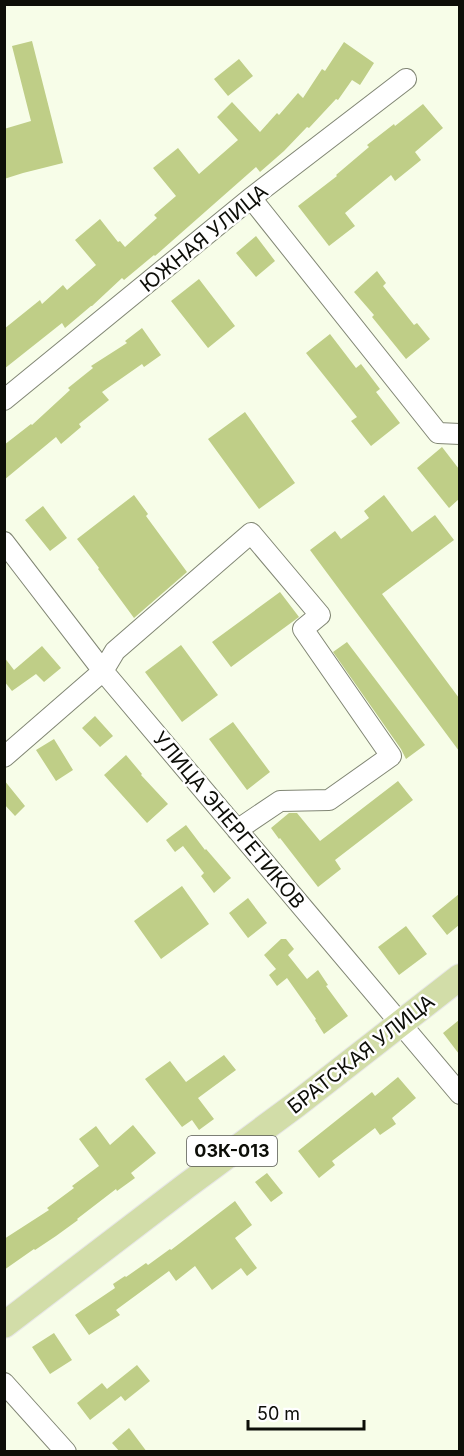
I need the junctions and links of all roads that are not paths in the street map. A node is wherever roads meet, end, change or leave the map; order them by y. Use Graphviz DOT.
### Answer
graph roads {
  1 [pos="406,79"];
  2 [pos="251,198"];
  3 [pos="4,400"];
  4 [pos="459,434"];
  5 [pos="4,542"];
  6 [pos="103,671"];
  7 [pos="4,757"];
  8 [pos="237,830"];
  9 [pos="459,978"];
  10 [pos="400,1023"];
  11 [pos="459,1094"];
  12 [pos="4,1325"];
  13 [pos="4,1383"];
  14 [pos="66,1452"];
  1 -- 2 [label="street, ЮЖНАЯ УЛИЦА"];
  2 -- 3 [label="street, ЮЖНАЯ УЛИЦА"];
  2 -- 4 [label="street"];
  5 -- 6 [label="street, УЛИЦА ЭНЕРГЕТИКОВ"];
  6 -- 7 [label="street"];
  6 -- 8 [label="street, УЛИЦА ЭНЕРГЕТИКОВ"];
  6 -- 8 [label="street"];
  8 -- 10 [label="street, УЛИЦА ЭНЕРГЕТИКОВ"];
  9 -- 10 [label="main road, БРАТСКАЯ УЛИЦА / 03К-013"];
  10 -- 11 [label="street, УЛИЦА ЭНЕРГЕТИКОВ"];
  10 -- 12 [label="main road, БРАТСКАЯ УЛИЦА / 03К-013"];
  13 -- 14 [label="street"];
}
